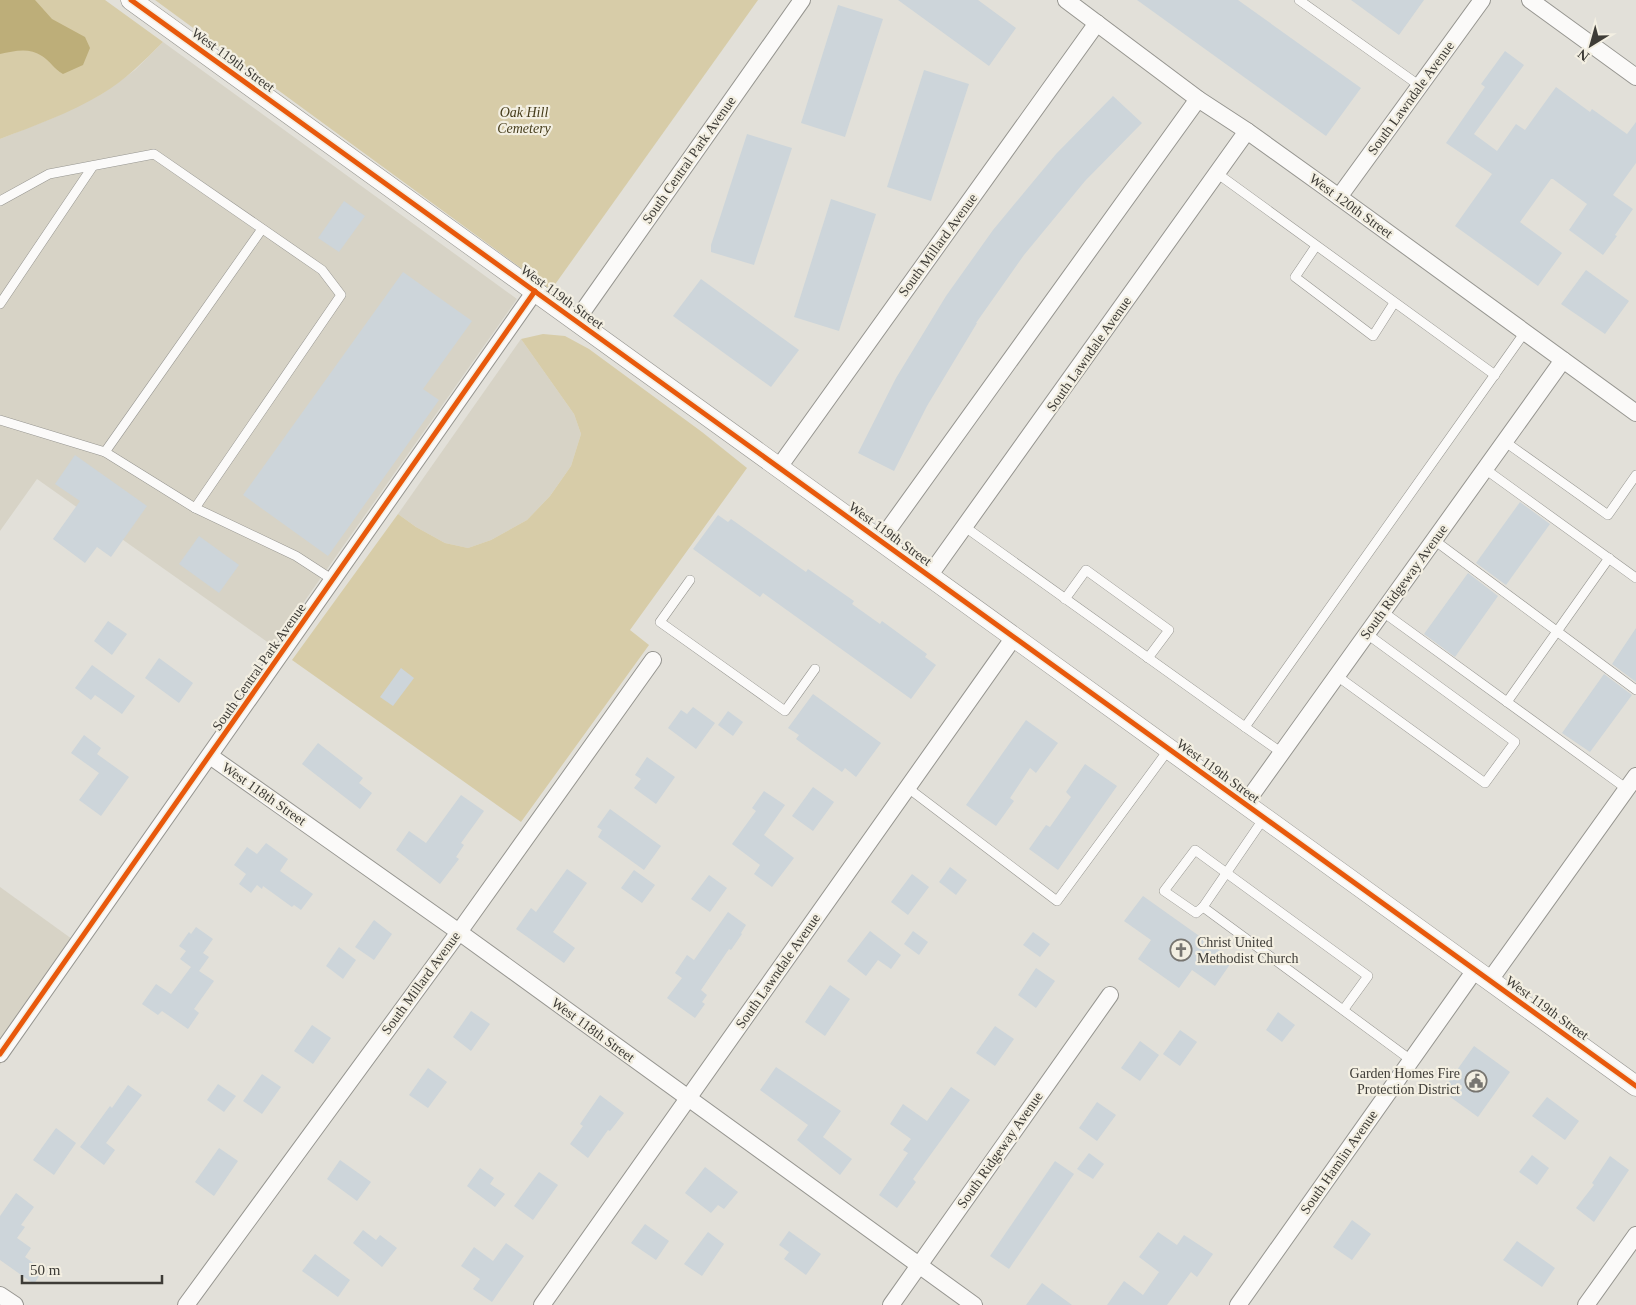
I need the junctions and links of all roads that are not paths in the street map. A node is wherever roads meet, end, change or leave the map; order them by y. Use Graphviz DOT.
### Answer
graph roads {
  1 [pos="131,0"];
  2 [pos="802,0"];
  3 [pos="1066,0"];
  4 [pos="1299,0"];
  5 [pos="1482,0"];
  6 [pos="1530,0"];
  7 [pos="1097,23"];
  8 [pos="1636,76"];
  9 [pos="1420,86"];
  10 [pos="1198,99"];
  11 [pos="1247,131"];
  12 [pos="93,166"];
  13 [pos="1218,174"];
  14 [pos="1339,196"];
  15 [pos="0,201"];
  16 [pos="262,229"];
  17 [pos="1316,246"];
  18 [pos="535,291"];
  19 [pos="1394,303"];
  20 [pos="0,304"];
  21 [pos="576,321"];
  22 [pos="1526,332"];
  23 [pos="1563,360"];
  24 [pos="1495,375"];
  25 [pos="1636,413"];
  26 [pos="0,420"];
  27 [pos="1504,441"];
  28 [pos="105,452"];
  29 [pos="779,467"];
  30 [pos="1484,469"];
  31 [pos="1636,475"];
  32 [pos="194,508"];
  33 [pos="965,528"];
  34 [pos="1434,540"];
  35 [pos="880,541"];
  36 [pos="1609,558"];
  37 [pos="930,576"];
  38 [pos="1636,578"];
  39 [pos="332,580"];
  40 [pos="690,580"];
  41 [pos="1065,598"];
  42 [pos="1382,612"];
  43 [pos="1557,632"];
  44 [pos="1367,634"];
  45 [pos="1014,637"];
  46 [pos="1148,658"];
  47 [pos="653,660"];
  48 [pos="815,670"];
  49 [pos="1337,676"];
  50 [pos="1636,690"];
  51 [pos="1507,702"];
  52 [pos="1245,727"];
  53 [pos="1169,749"];
  54 [pos="1282,753"];
  55 [pos="210,756"];
  56 [pos="1631,782"];
  57 [pos="908,788"];
  58 [pos="1245,804"];
  59 [pos="1264,818"];
  60 [pos="1225,874"];
  61 [pos="1203,906"];
  62 [pos="459,932"];
  63 [pos="1482,975"];
  64 [pos="1110,995"];
  65 [pos="1344,1009"];
  66 [pos="0,1054"];
  67 [pos="1411,1060"];
  68 [pos="1636,1086"];
  69 [pos="688,1099"];
  70 [pos="1636,1235"];
  71 [pos="919,1265"];
  72 [pos="0,1294"];
  73 [pos="15,1305"];
  74 [pos="186,1305"];
  75 [pos="542,1305"];
  76 [pos="891,1305"];
  77 [pos="974,1305"];
  78 [pos="1238,1305"];
  79 [pos="1586,1305"];
  1 -- 18 [label="street, West 119th Street"];
  2 -- 21 [label="street, South Central Park Avenue"];
  3 -- 7 [label="street, West 120th Street"];
  4 -- 9 [label="lane"];
  5 -- 9 [label="street, South Lawndale Avenue"];
  6 -- 8 [label="street"];
  7 -- 10 [label="street, West 120th Street"];
  7 -- 29 [label="street, South Millard Avenue"];
  9 -- 14 [label="street, South Lawndale Avenue"];
  10 -- 11 [label="street, West 120th Street"];
  10 -- 35 [label="street"];
  11 -- 13 [label="street, South Lawndale Avenue"];
  11 -- 14 [label="street, West 120th Street"];
  12 -- 15 [label="lane"];
  12 -- 16 [label="lane"];
  12 -- 20 [label="lane"];
  13 -- 17 [label="lane"];
  13 -- 33 [label="street, South Lawndale Avenue"];
  14 -- 22 [label="street, West 120th Street"];
  16 -- 28 [label="lane"];
  16 -- 32 [label="lane"];
  17 -- 19 [label="lane"];
  17 -- 19 [label="lane"];
  18 -- 21 [label="street, West 119th Street"];
  18 -- 39 [label="street, South Central Park Avenue"];
  19 -- 24 [label="lane"];
  21 -- 29 [label="street, West 119th Street"];
  22 -- 23 [label="street, West 120th Street"];
  22 -- 24 [label="lane"];
  23 -- 25 [label="street, West 120th Street"];
  23 -- 27 [label="street, South Ridgeway Avenue"];
  24 -- 52 [label="lane"];
  26 -- 28 [label="lane"];
  27 -- 30 [label="street, South Ridgeway Avenue"];
  27 -- 31 [label="lane"];
  28 -- 32 [label="lane"];
  29 -- 35 [label="street, West 119th Street"];
  30 -- 34 [label="street, South Ridgeway Avenue"];
  30 -- 36 [label="lane"];
  32 -- 39 [label="lane"];
  33 -- 37 [label="street, South Lawndale Avenue"];
  33 -- 41 [label="lane"];
  34 -- 42 [label="street, South Ridgeway Avenue"];
  34 -- 43 [label="lane"];
  35 -- 37 [label="street, West 119th Street"];
  36 -- 38 [label="lane"];
  36 -- 43 [label="lane"];
  37 -- 45 [label="street, West 119th Street"];
  39 -- 55 [label="street, South Central Park Avenue"];
  40 -- 48 [label="lane"];
  41 -- 46 [label="lane"];
  41 -- 46 [label="lane"];
  42 -- 44 [label="street, South Ridgeway Avenue"];
  42 -- 51 [label="lane"];
  43 -- 50 [label="lane"];
  43 -- 51 [label="lane"];
  44 -- 49 [label="street, South Ridgeway Avenue"];
  44 -- 49 [label="lane"];
  45 -- 53 [label="street, West 119th Street"];
  45 -- 57 [label="street, South Lawndale Avenue"];
  46 -- 52 [label="lane"];
  47 -- 62 [label="street, South Millard Avenue"];
  49 -- 54 [label="street, South Ridgeway Avenue"];
  51 -- 56 [label="lane"];
  52 -- 54 [label="lane"];
  53 -- 57 [label="lane"];
  53 -- 58 [label="street, West 119th Street"];
  54 -- 58 [label="street, South Ridgeway Avenue"];
  55 -- 62 [label="street, West 118th Street"];
  55 -- 66 [label="street, South Central Park Avenue"];
  56 -- 63 [label="street, South Hamlin Avenue"];
  57 -- 69 [label="street, South Lawndale Avenue"];
  58 -- 59 [label="street, West 119th Street"];
  59 -- 60 [label="lane"];
  59 -- 63 [label="street, West 119th Street"];
  60 -- 61 [label="lane"];
  60 -- 61 [label="lane"];
  60 -- 65 [label="lane"];
  61 -- 65 [label="lane"];
  62 -- 69 [label="street, West 118th Street"];
  62 -- 74 [label="street, South Millard Avenue"];
  63 -- 67 [label="street, South Hamlin Avenue"];
  63 -- 68 [label="street, West 119th Street"];
  64 -- 71 [label="street, South Ridgeway Avenue"];
  65 -- 67 [label="lane"];
  67 -- 78 [label="street, South Hamlin Avenue"];
  69 -- 71 [label="street, West 118th Street"];
  69 -- 75 [label="street, South Lawndale Avenue"];
  70 -- 79 [label="street"];
  71 -- 76 [label="street, South Ridgeway Avenue"];
  71 -- 77 [label="street, West 118th Street"];
  72 -- 73 [label="street"];
}
